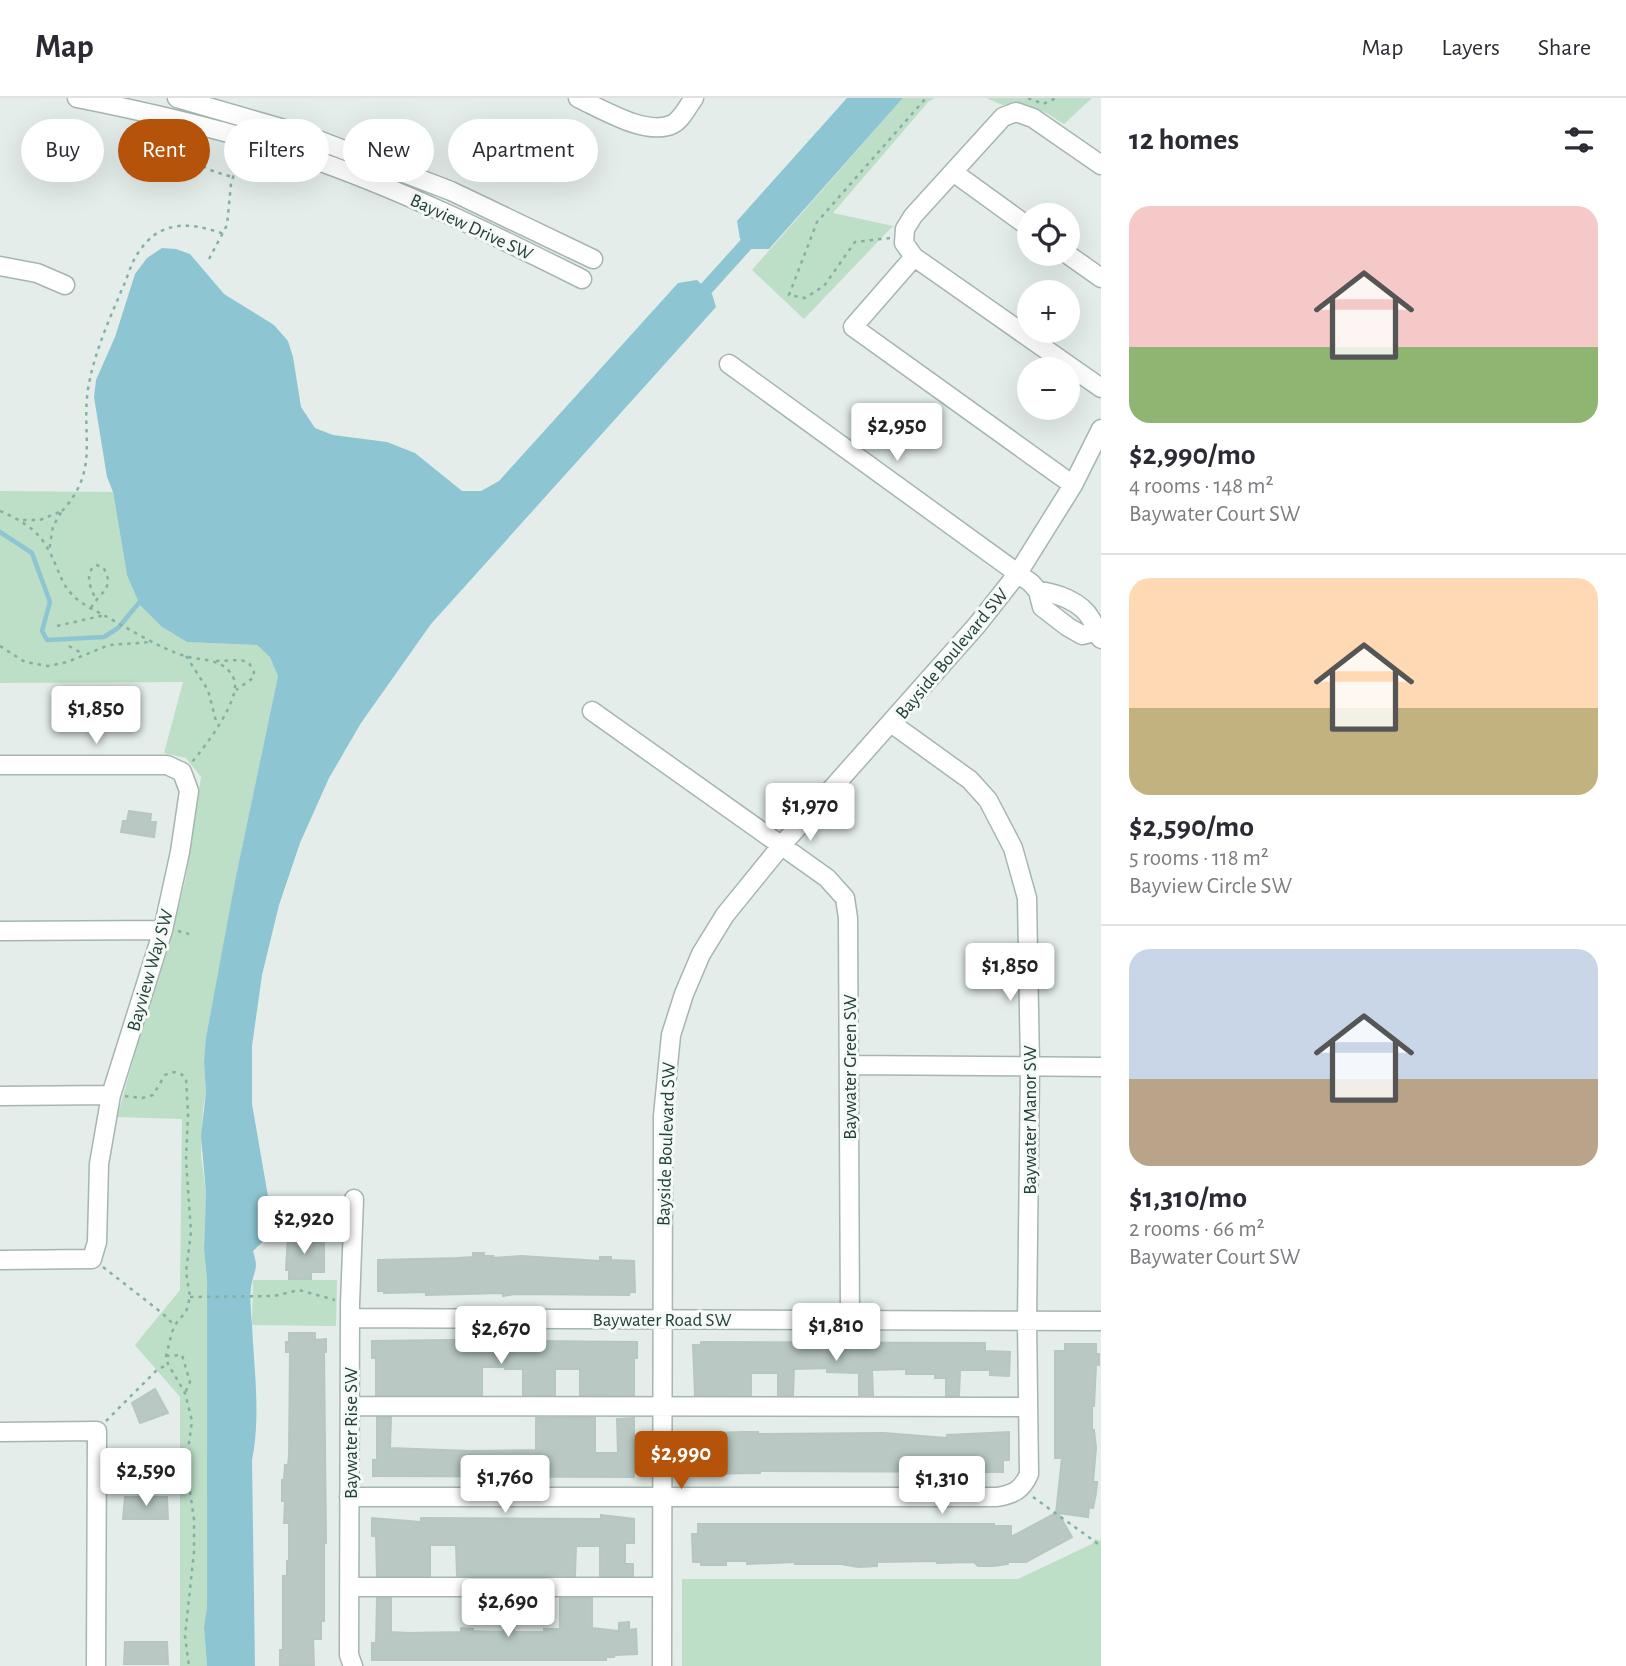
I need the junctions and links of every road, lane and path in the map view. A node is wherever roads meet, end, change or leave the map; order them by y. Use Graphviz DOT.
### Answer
graph roads {
  1 [pos="77,98"];
  2 [pos="177,98"];
  3 [pos="578,98"];
  4 [pos="694,98"];
  5 [pos="926,98"];
  6 [pos="1028,98"];
  7 [pos="1056,98"];
  8 [pos="222,104"];
  9 [pos="171,119"];
  10 [pos="210,129"];
  11 [pos="215,130"];
  12 [pos="224,133"];
  13 [pos="1101,165"];
  14 [pos="329,166"];
  15 [pos="953,172"];
  16 [pos="232,182"];
  17 [pos="1017,218"];
  18 [pos="224,234"];
  19 [pos="904,237"];
  20 [pos="914,257"];
  21 [pos="593,258"];
  22 [pos="209,259"];
  23 [pos="1080,263"];
  24 [pos="0,266"];
  25 [pos="1101,278"];
  26 [pos="582,279"];
  27 [pos="65,285"];
  28 [pos="729,364"];
  29 [pos="1101,388"];
  30 [pos="1101,429"];
  31 [pos="1073,485"];
  32 [pos="0,510"];
  33 [pos="62,510"];
  34 [pos="21,520"];
  35 [pos="49,552"];
  36 [pos="1017,573"];
  37 [pos="96,599"];
  38 [pos="91,608"];
  39 [pos="105,615"];
  40 [pos="57,626"];
  41 [pos="1098,636"];
  42 [pos="154,642"];
  43 [pos="0,646"];
  44 [pos="69,646"];
  45 [pos="83,654"];
  46 [pos="186,656"];
  47 [pos="216,662"];
  48 [pos="236,690"];
  49 [pos="592,711"];
  50 [pos="891,723"];
  51 [pos="218,725"];
  52 [pos="0,765"];
  53 [pos="182,772"];
  54 [pos="781,846"];
  55 [pos="169,930"];
  56 [pos="0,931"];
  57 [pos="189,934"];
  58 [pos="849,1065"];
  59 [pos="1030,1067"];
  60 [pos="1101,1067"];
  61 [pos="111,1095"];
  62 [pos="0,1096"];
  63 [pos="354,1199"];
  64 [pos="92,1259"];
  65 [pos="0,1260"];
  66 [pos="190,1297"];
  67 [pos="350,1311"];
  68 [pos="662,1319"];
  69 [pos="850,1320"];
  70 [pos="1027,1321"];
  71 [pos="1101,1321"];
  72 [pos="175,1326"];
  73 [pos="166,1356"];
  74 [pos="168,1364"];
  75 [pos="185,1393"];
  76 [pos="350,1406"];
  77 [pos="662,1406"];
  78 [pos="1028,1407"];
  79 [pos="97,1431"];
  80 [pos="0,1432"];
  81 [pos="1021,1488"];
  82 [pos="662,1495"];
  83 [pos="349,1497"];
  84 [pos="1101,1546"];
  85 [pos="349,1587"];
  86 [pos="662,1587"];
  87 [pos="96,1666"];
  88 [pos="189,1666"];
  89 [pos="353,1666"];
  90 [pos="662,1666"];
  1 -- 9 [label="street, Bayview Drive SW"];
  2 -- 8 [label="street, Bayview Drive SW"];
  3 -- 4 [label="street"];
  5 -- 19 [label="path"];
  6 -- 7 [label="path"];
  8 -- 11 [label="street"];
  8 -- 21 [label="street, Bayview Drive SW"];
  10 -- 11 [label="street, Bayview Drive SW"];
  11 -- 12 [label="street, Bayview Drive SW"];
  13 -- 15 [label="street"];
  14 -- 26 [label="street, Bayview Drive SW"];
  15 -- 17 [label="street"];
  15 -- 19 [label="street"];
  16 -- 18 [label="path"];
  18 -- 22 [label="path"];
  18 -- 33 [label="path"];
  19 -- 20 [label="street"];
  20 -- 29 [label="street"];
  20 -- 31 [label="street"];
  23 -- 25 [label="street"];
  24 -- 27 [label="street"];
  28 -- 36 [label="street"];
  30 -- 31 [label="street, Bayside Boulevard SW"];
  31 -- 36 [label="street, Bayside Boulevard SW"];
  32 -- 34 [label="path"];
  33 -- 34 [label="path"];
  33 -- 35 [label="path"];
  34 -- 35 [label="path"];
  35 -- 38 [label="path"];
  36 -- 41 [label="street"];
  36 -- 50 [label="street, Bayside Boulevard SW"];
  37 -- 37 [label="path"];
  37 -- 38 [label="path"];
  38 -- 39 [label="path"];
  39 -- 40 [label="path"];
  39 -- 42 [label="path"];
  42 -- 45 [label="path"];
  42 -- 46 [label="path"];
  43 -- 45 [label="path"];
  44 -- 45 [label="path"];
  46 -- 47 [label="path"];
  46 -- 51 [label="path"];
  47 -- 48 [label="path"];
  47 -- 48 [label="path"];
  48 -- 51 [label="path"];
  49 -- 54 [label="street, Baywater Green SW"];
  50 -- 54 [label="street, Bayside Boulevard SW"];
  50 -- 59 [label="street, Baywater Manor SW"];
  51 -- 53 [label="path"];
  52 -- 53 [label="street"];
  53 -- 55 [label="street, Bayview Way SW"];
  54 -- 58 [label="street, Baywater Green SW"];
  54 -- 68 [label="street, Bayside Boulevard SW"];
  55 -- 56 [label="street"];
  55 -- 57 [label="path"];
  55 -- 61 [label="street, Bayview Way SW"];
  58 -- 59 [label="street"];
  58 -- 69 [label="street, Baywater Green SW"];
  59 -- 60 [label="street"];
  59 -- 70 [label="street, Baywater Manor SW"];
  61 -- 62 [label="street"];
  61 -- 64 [label="street, Bayview Way SW"];
  61 -- 66 [label="path"];
  63 -- 67 [label="street, Baywater Rise SW"];
  64 -- 65 [label="street"];
  64 -- 72 [label="path"];
  66 -- 67 [label="path"];
  66 -- 72 [label="path"];
  67 -- 68 [label="street, Baywater Road SW"];
  67 -- 76 [label="street, Baywater Rise SW"];
  68 -- 69 [label="street, Baywater Road SW"];
  68 -- 77 [label="street, Bayside Boulevard SW"];
  69 -- 70 [label="street, Baywater Road SW"];
  70 -- 71 [label="street, Baywater Road SW"];
  70 -- 78 [label="street, Baywater Manor SW"];
  72 -- 73 [label="path"];
  73 -- 74 [label="path"];
  73 -- 75 [label="path"];
  74 -- 75 [label="path"];
  74 -- 79 [label="path"];
  75 -- 88 [label="path"];
  76 -- 77 [label="street"];
  76 -- 83 [label="street, Baywater Rise SW"];
  77 -- 78 [label="street"];
  77 -- 82 [label="street, Bayside Boulevard SW"];
  78 -- 81 [label="street, Baywater Manor SW"];
  79 -- 80 [label="street"];
  79 -- 87 [label="street"];
  81 -- 82 [label="street"];
  81 -- 84 [label="path"];
  82 -- 83 [label="street"];
  82 -- 86 [label="street, Bayside Boulevard SW"];
  83 -- 85 [label="street, Baywater Rise SW"];
  85 -- 86 [label="street"];
  85 -- 89 [label="street, Baywater Rise SW"];
  86 -- 90 [label="street, Bayside Boulevard SW"];
}
